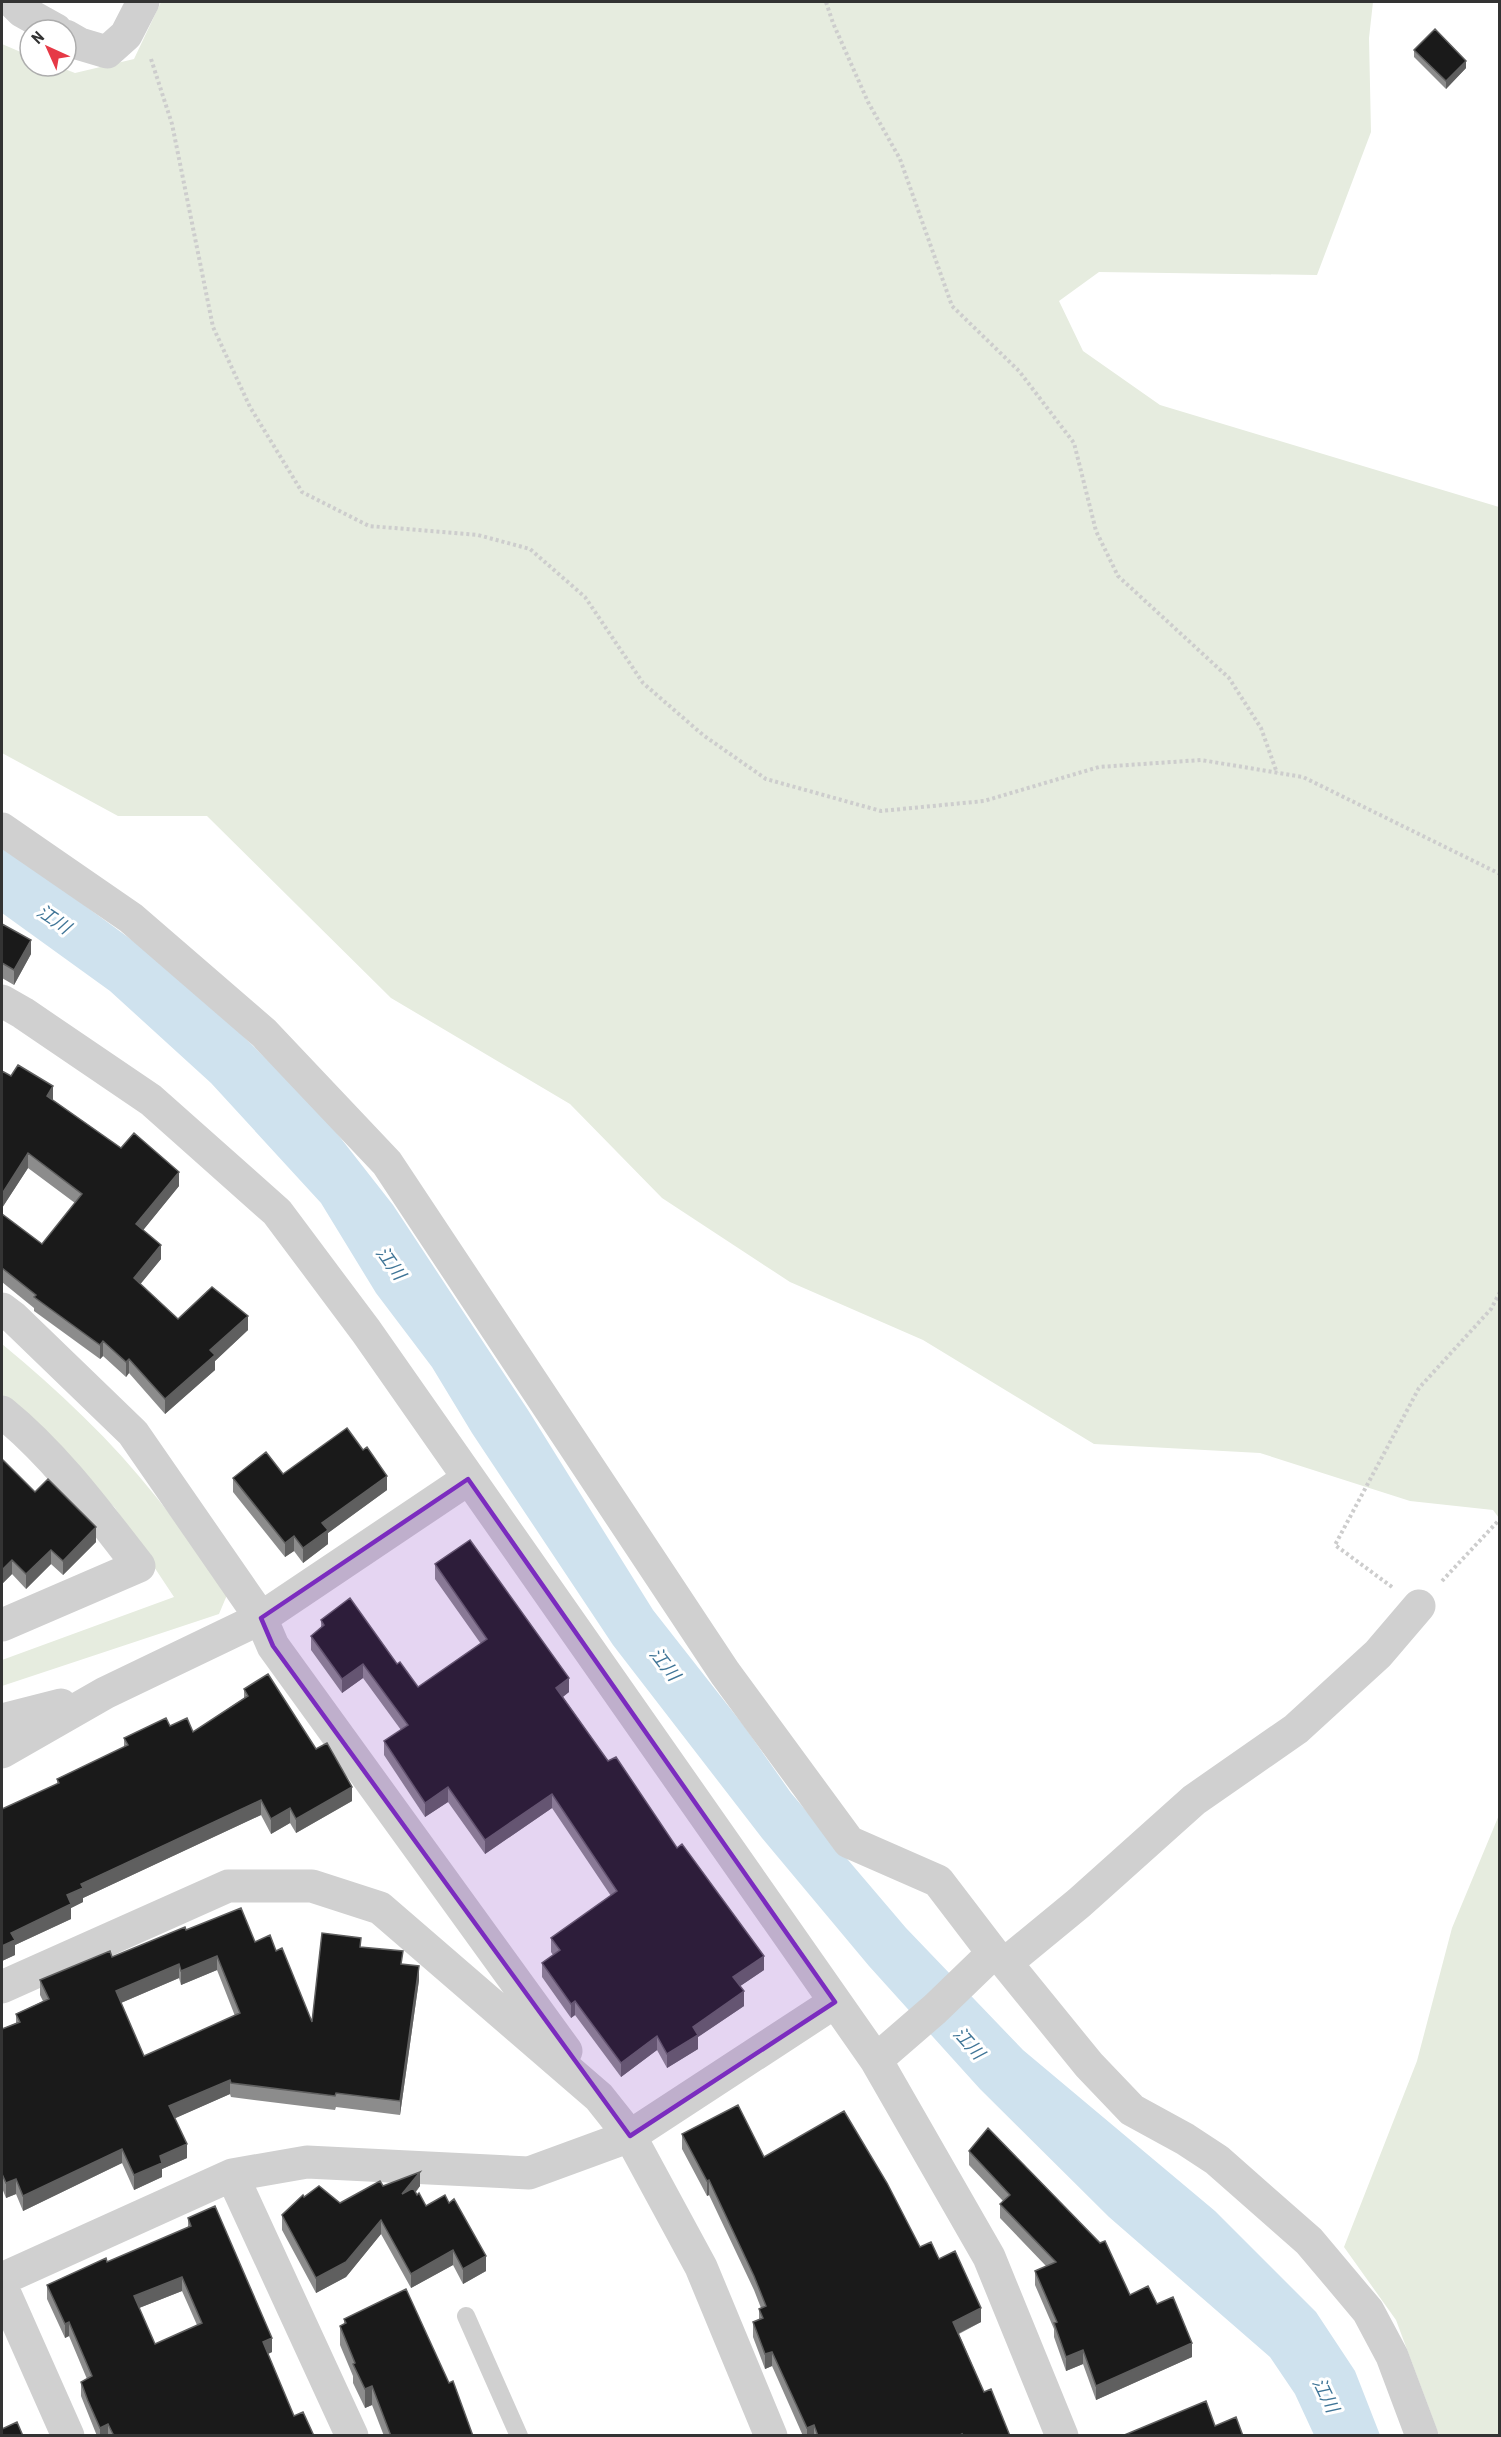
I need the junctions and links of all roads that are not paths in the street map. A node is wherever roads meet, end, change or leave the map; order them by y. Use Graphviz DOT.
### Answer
graph roads {
  1 [pos="13,2"];
  2 [pos="138,12"];
  3 [pos="35,18"];
  4 [pos="78,43"];
  5 [pos="2,829"];
  6 [pos="2,1001"];
  7 [pos="2,1309"];
  8 [pos="2,1412"];
  9 [pos="468,1479"];
  10 [pos="1419,1606"];
  11 [pos="261,1618"];
  12 [pos="2,1625"];
  13 [pos="105,1694"];
  14 [pos="2,1720"];
  15 [pos="2,1752"];
  16 [pos="1000,1958"];
  17 [pos="2,1987"];
  18 [pos="835,2002"];
  19 [pos="876,2060"];
  20 [pos="599,2097"];
  21 [pos="630,2136"];
  22 [pos="232,2175"];
  23 [pos="2,2279"];
  24 [pos="2,2288"];
  25 [pos="466,2316"];
  26 [pos="68,2436"];
  27 [pos="352,2436"];
  28 [pos="519,2436"];
  29 [pos="771,2436"];
  30 [pos="1062,2436"];
  31 [pos="1422,2436"];
  1 -- 3 [label="street"];
  2 -- 4 [label="street"];
  5 -- 16 [label="street"];
  6 -- 9 [label="street"];
  7 -- 11 [label="street"];
  8 -- 12 [label="street"];
  9 -- 11 [label="street"];
  9 -- 18 [label="street"];
  10 -- 16 [label="street"];
  11 -- 13 [label="street"];
  11 -- 20 [label="street"];
  13 -- 14 [label="street"];
  13 -- 15 [label="street"];
  16 -- 19 [label="street"];
  16 -- 31 [label="street"];
  17 -- 20 [label="street"];
  18 -- 19 [label="street"];
  18 -- 21 [label="street"];
  19 -- 30 [label="street"];
  20 -- 21 [label="street"];
  21 -- 22 [label="street"];
  21 -- 29 [label="street"];
  22 -- 23 [label="street"];
  22 -- 27 [label="street"];
  24 -- 26 [label="street"];
  25 -- 28 [label="lane"];
}
